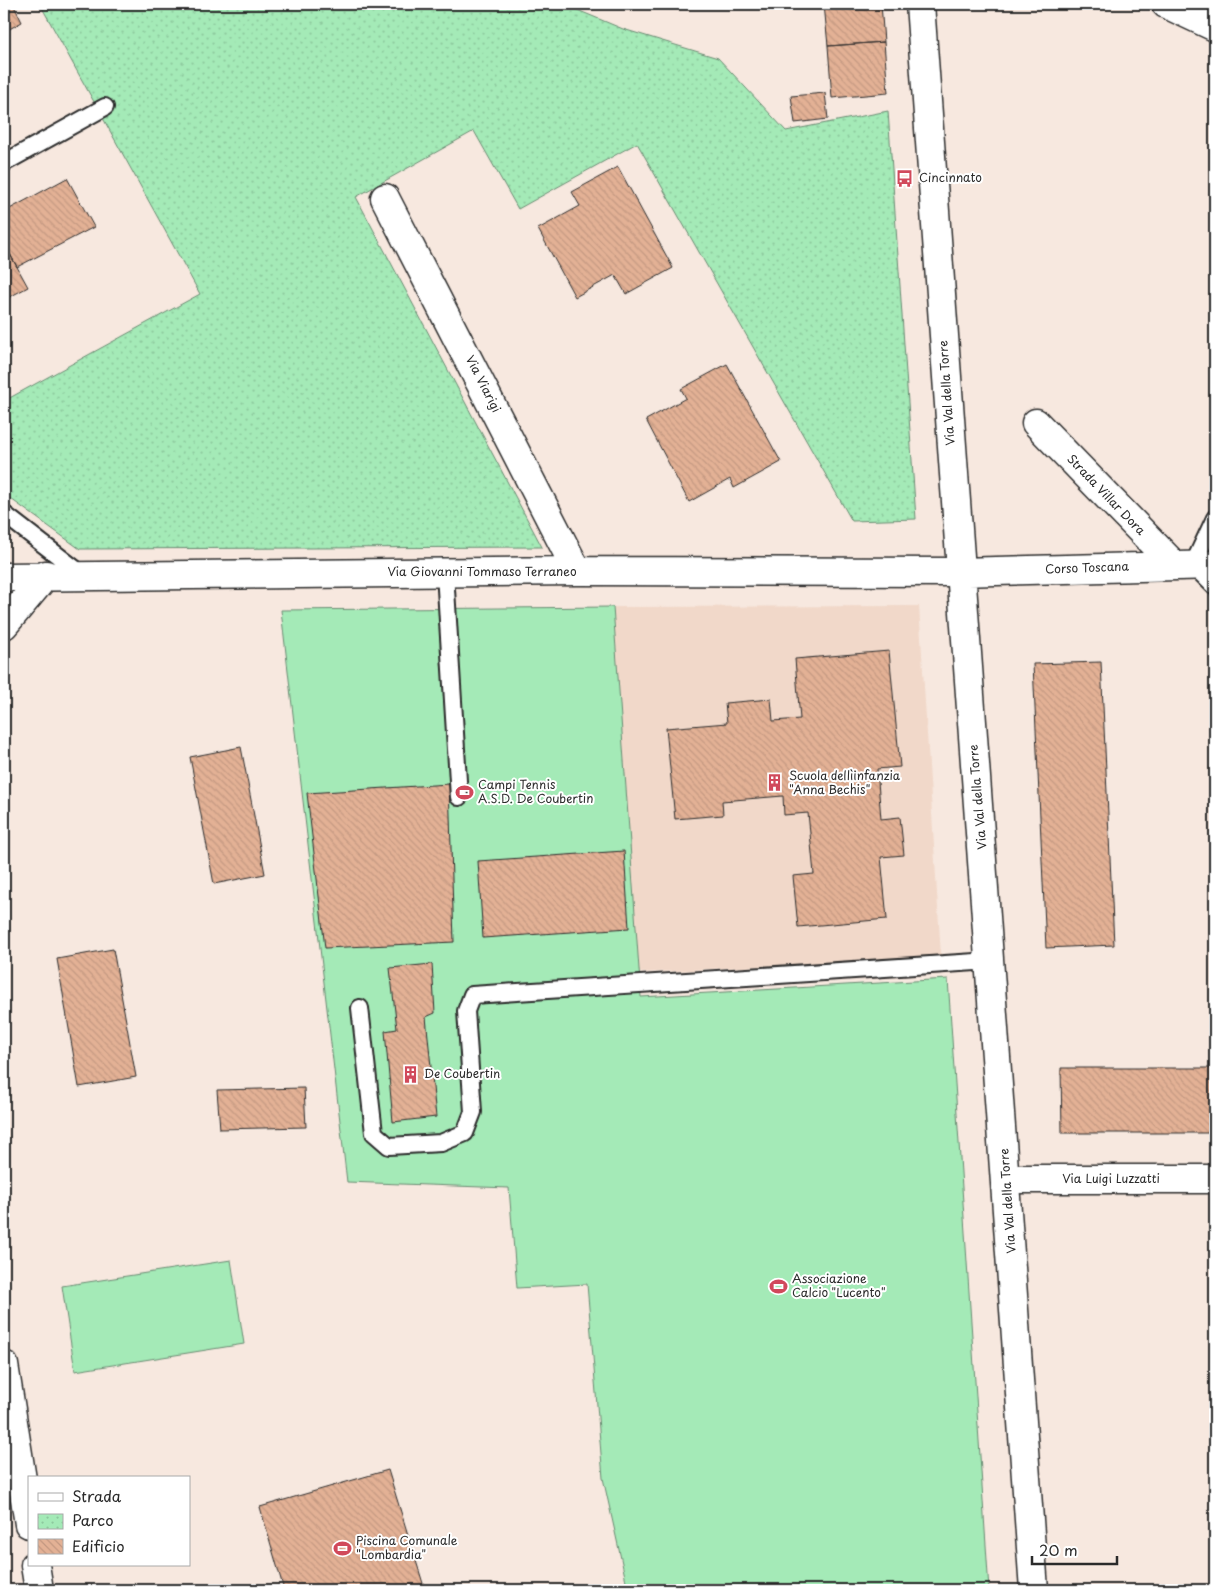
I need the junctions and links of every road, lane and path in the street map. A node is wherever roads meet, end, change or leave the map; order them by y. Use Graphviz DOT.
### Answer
graph roads {
  1 [pos="920,4"];
  2 [pos="1166,4"];
  3 [pos="1215,27"];
  4 [pos="105,107"];
  5 [pos="4,163"];
  6 [pos="386,198"];
  7 [pos="1036,423"];
  8 [pos="4,514"];
  9 [pos="1215,518"];
  10 [pos="1194,565"];
  11 [pos="577,571"];
  12 [pos="959,572"];
  13 [pos="445,573"];
  14 [pos="46,575"];
  15 [pos="83,575"];
  16 [pos="4,577"];
  17 [pos="1215,587"];
  18 [pos="4,625"];
  19 [pos="459,797"];
  20 [pos="991,961"];
  21 [pos="360,1008"];
  22 [pos="1006,1179"];
  23 [pos="1215,1179"];
  24 [pos="4,1365"];
  25 [pos="28,1518"];
  26 [pos="35,1566"];
  27 [pos="39,1590"];
  28 [pos="1034,1590"];
  1 -- 12 [label="street, Via Val della Torre"];
  2 -- 3 [label="street"];
  4 -- 5 [label="lane"];
  6 -- 11 [label="street, Via Viarigi"];
  7 -- 10 [label="street, Strada Villar Dora"];
  8 -- 15 [label="lane"];
  9 -- 10 [label="lane"];
  10 -- 12 [label="street, Corso Toscana"];
  10 -- 17 [label="lane, Strada Villar Dora"];
  11 -- 12 [label="street, Via Giovanni Tommaso Terraneo"];
  11 -- 13 [label="street, Via Giovanni Tommaso Terraneo"];
  12 -- 20 [label="street, Via Val della Torre"];
  13 -- 15 [label="street, Via Giovanni Tommaso Terraneo"];
  13 -- 19 [label="lane"];
  14 -- 15 [label="street, Via Giovanni Tommaso Terraneo"];
  14 -- 16 [label="street, Via Giovanni Tommaso Terraneo"];
  14 -- 18 [label="street"];
  20 -- 21 [label="lane"];
  20 -- 22 [label="street, Via Val della Torre"];
  22 -- 23 [label="street, Via Luigi Luzzatti"];
  22 -- 28 [label="street, Via Val della Torre"];
  24 -- 25 [label="street"];
  26 -- 27 [label="street"];
}
